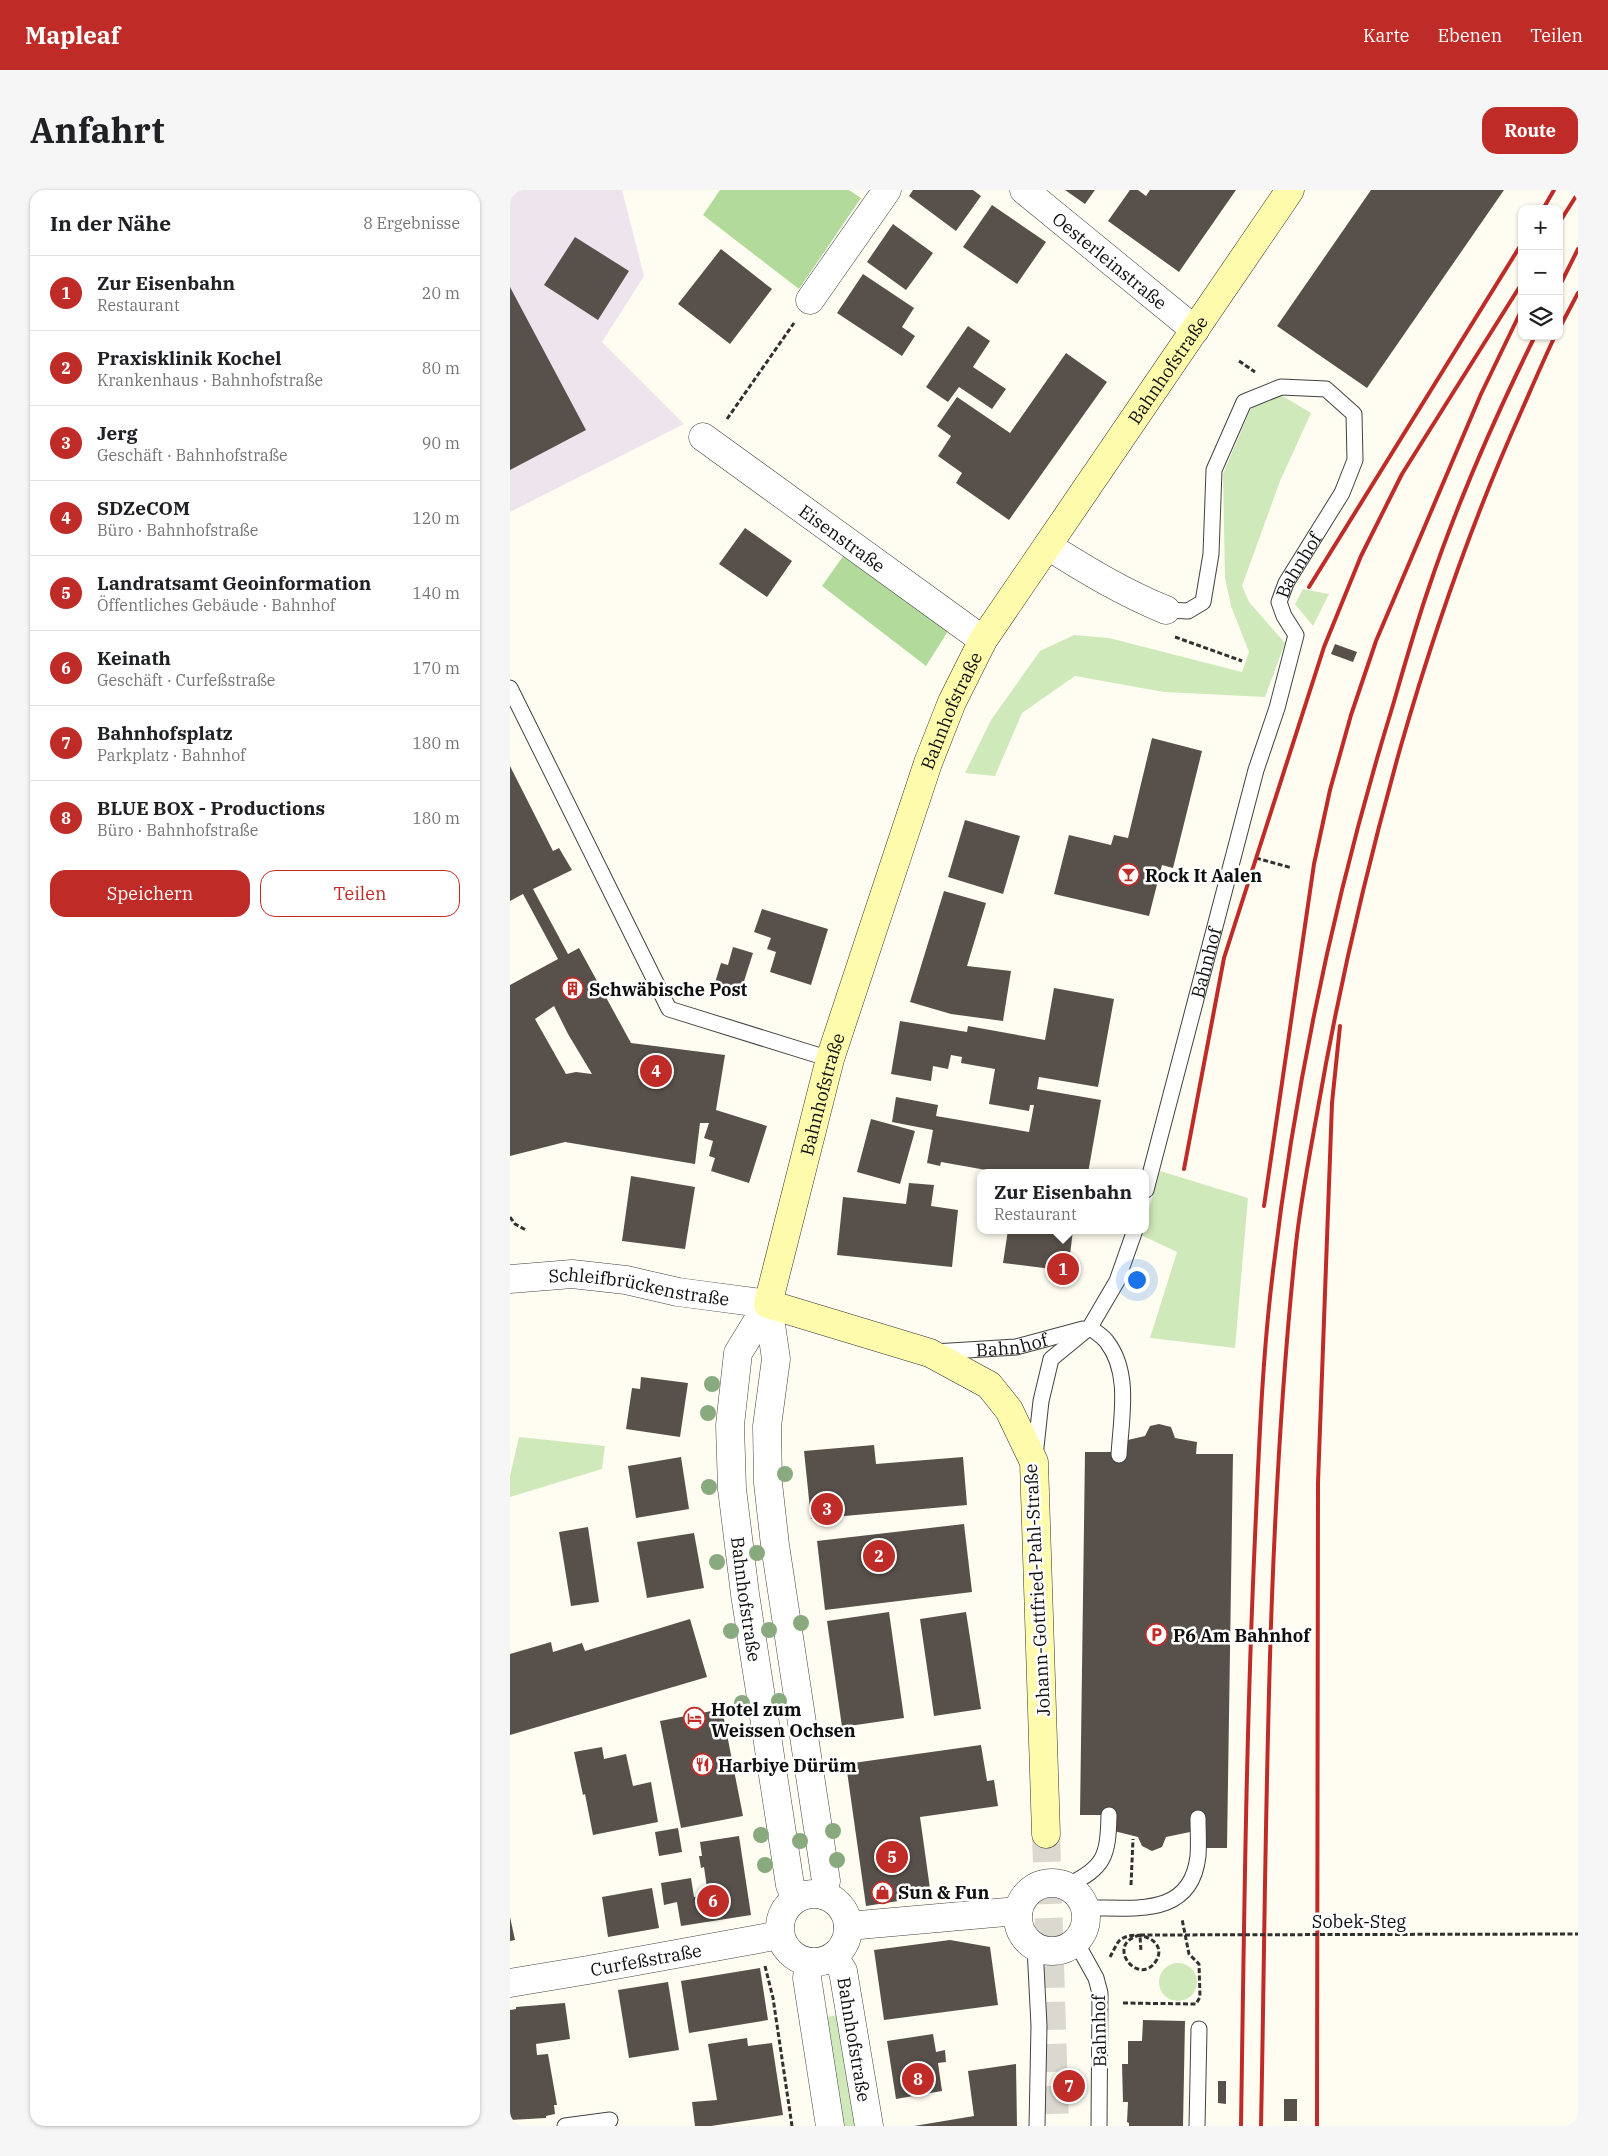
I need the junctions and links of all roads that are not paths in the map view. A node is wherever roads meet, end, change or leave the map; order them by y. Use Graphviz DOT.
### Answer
graph roads {
  1 [pos="887,190"];
  2 [pos="1024,190"];
  3 [pos="1290,190"];
  4 [pos="810,300"];
  5 [pos="1195,330"];
  6 [pos="707,439"];
  7 [pos="1048,546"];
  8 [pos="1166,610"];
  9 [pos="983,640"];
  10 [pos="510,688"];
  11 [pos="830,1059"];
  12 [pos="1149,1179"];
  13 [pos="1134,1234"];
  14 [pos="510,1279"];
  15 [pos="768,1304"];
  16 [pos="1090,1327"];
  17 [pos="930,1352"];
  18 [pos="1119,1454"];
  19 [pos="1034,1462"];
  20 [pos="1109,1815"];
  21 [pos="1198,1818"];
  22 [pos="1046,1834"];
  23 [pos="1066,1886"];
  24 [pos="810,1896"];
  25 [pos="1085,1908"];
  26 [pos="1018,1911"];
  27 [pos="848,1926"];
  28 [pos="769,1937"];
  29 [pos="1076,1942"];
  30 [pos="1035,1947"];
  31 [pos="821,1959"];
  32 [pos="510,1983"];
  33 [pos="1199,2029"];
  34 [pos="610,2120"];
  35 [pos="565,2126"];
  36 [pos="830,2126"];
  37 [pos="869,2126"];
  38 [pos="1037,2126"];
  39 [pos="1099,2126"];
  40 [pos="1196,2126"];
  1 -- 4 [label="street"];
  2 -- 5 [label="street, Oesterleinstraße"];
  3 -- 5 [label="main road, Bahnhofstraße"];
  5 -- 7 [label="main road, Bahnhofstraße"];
  6 -- 9 [label="street, Eisenstraße"];
  7 -- 8 [label="street"];
  7 -- 9 [label="main road, Bahnhofstraße"];
  8 -- 12 [label="lane, Bahnhof"];
  9 -- 11 [label="main road, Bahnhofstraße"];
  10 -- 11 [label="lane"];
  11 -- 15 [label="main road, Bahnhofstraße"];
  13 -- 16 [label="lane, Bahnhof"];
  14 -- 15 [label="street, Schleifbrückenstraße"];
  15 -- 17 [label="main road, Johann-Gottfried-Pahl-Straße"];
  15 -- 24 [label="street, Bahnhofstraße"];
  15 -- 24 [label="street, Bahnhofstraße"];
  16 -- 17 [label="lane, Bahnhof"];
  16 -- 18 [label="lane"];
  16 -- 19 [label="lane, Bahnhof"];
  17 -- 19 [label="main road, Johann-Gottfried-Pahl-Straße"];
  19 -- 22 [label="main road, Johann-Gottfried-Pahl-Straße"];
  20 -- 23 [label="lane"];
  21 -- 25 [label="lane"];
  23 -- 25 [label="street"];
  23 -- 26 [label="street"];
  24 -- 27 [label="street"];
  24 -- 28 [label="street"];
  25 -- 29 [label="street"];
  26 -- 27 [label="street"];
  26 -- 30 [label="street"];
  27 -- 31 [label="street, Bahnhofstraße"];
  28 -- 31 [label="street"];
  28 -- 32 [label="street, Curfeßstraße"];
  29 -- 30 [label="street"];
  29 -- 39 [label="lane, Bahnhof"];
  30 -- 38 [label="lane"];
  31 -- 36 [label="street, Bahnhofstraße"];
  31 -- 37 [label="street, Bahnhofstraße"];
  33 -- 40 [label="lane"];
  34 -- 35 [label="lane"];
}
